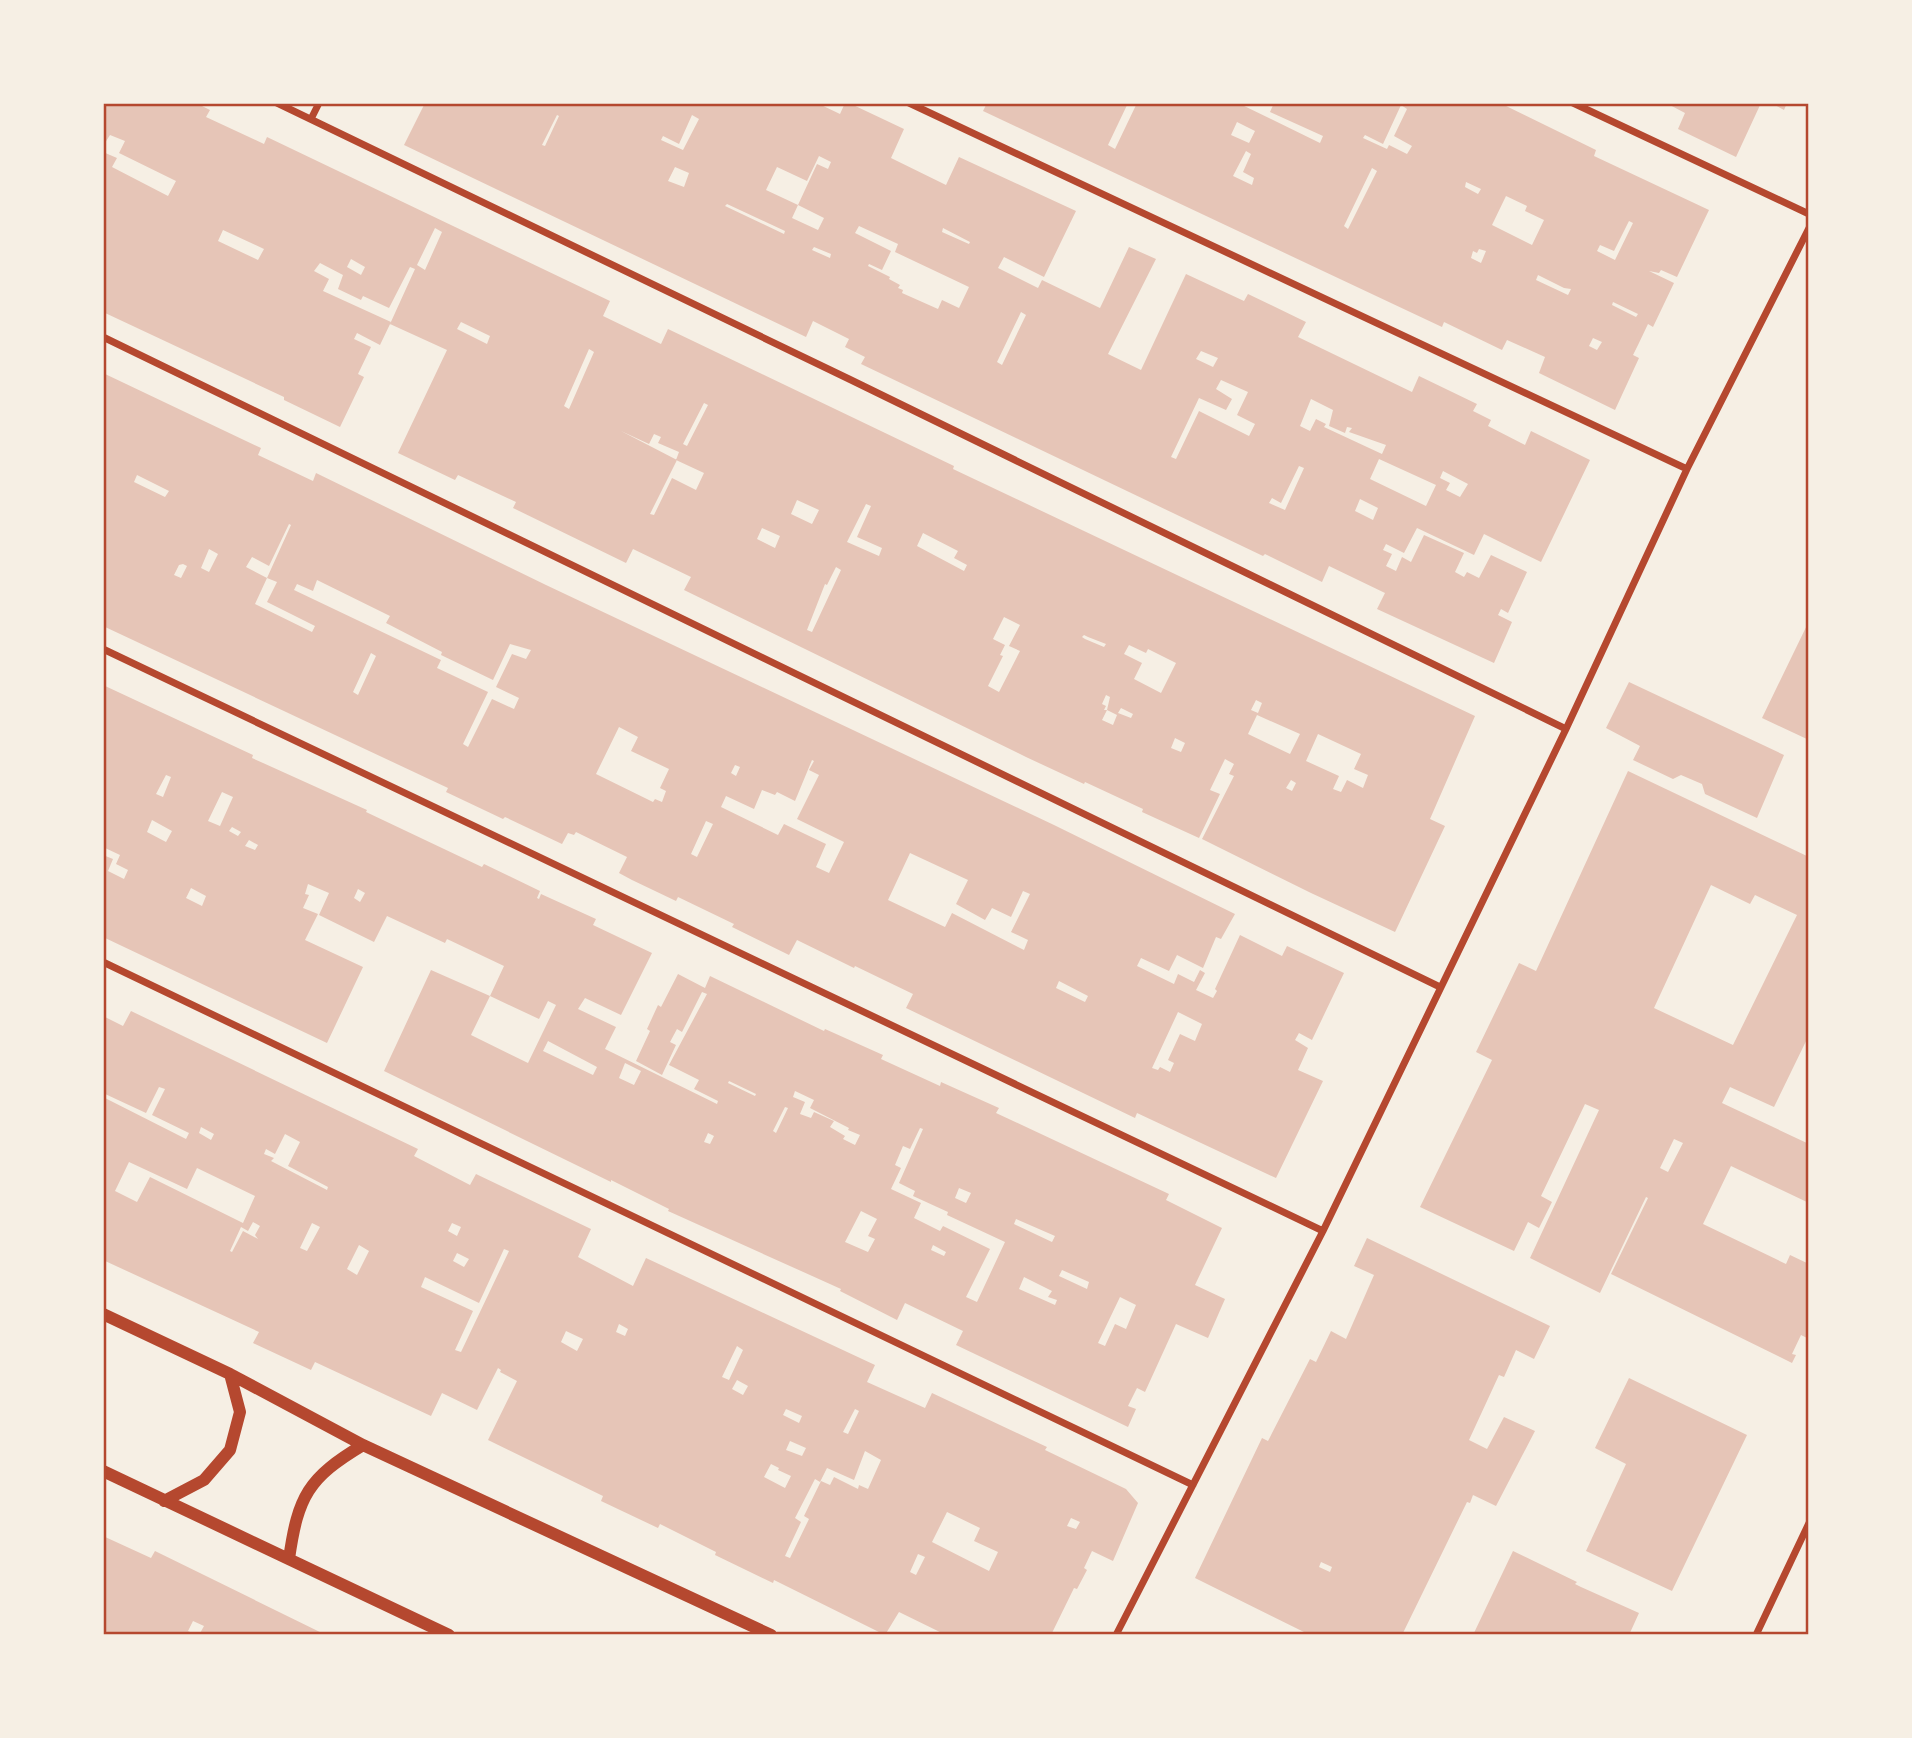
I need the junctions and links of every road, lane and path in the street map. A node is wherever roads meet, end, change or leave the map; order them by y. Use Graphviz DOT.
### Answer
graph roads {
  1 [pos="277,103"];
  2 [pos="319,103"];
  3 [pos="909,103"];
  4 [pos="1573,103"];
  5 [pos="311,119"];
  6 [pos="1809,214"];
  7 [pos="1809,228"];
  8 [pos="103,337"];
  9 [pos="1688,470"];
  10 [pos="103,649"];
  11 [pos="1566,729"];
  12 [pos="103,962"];
  13 [pos="1440,987"];
  14 [pos="1323,1231"];
  15 [pos="103,1314"];
  16 [pos="230,1374"];
  17 [pos="363,1445"];
  18 [pos="103,1471"];
  19 [pos="1193,1485"];
  20 [pos="163,1501"];
  21 [pos="1809,1523"];
  22 [pos="289,1559"];
  23 [pos="449,1635"];
  24 [pos="771,1635"];
  25 [pos="1116,1635"];
  26 [pos="1756,1635"];
  1 -- 5 [label="street"];
  2 -- 5 [label="street"];
  3 -- 9 [label="street"];
  4 -- 6 [label="street"];
  5 -- 11 [label="street"];
  7 -- 9 [label="street"];
  8 -- 13 [label="street"];
  9 -- 11 [label="street"];
  10 -- 14 [label="street"];
  11 -- 13 [label="street"];
  12 -- 19 [label="street"];
  13 -- 14 [label="street"];
  14 -- 19 [label="street"];
  15 -- 16 [label="street"];
  16 -- 17 [label="street"];
  16 -- 20 [label="street"];
  17 -- 22 [label="street"];
  17 -- 24 [label="street"];
  18 -- 20 [label="street"];
  19 -- 25 [label="street"];
  20 -- 22 [label="street"];
  21 -- 26 [label="street"];
  22 -- 23 [label="street"];
}
